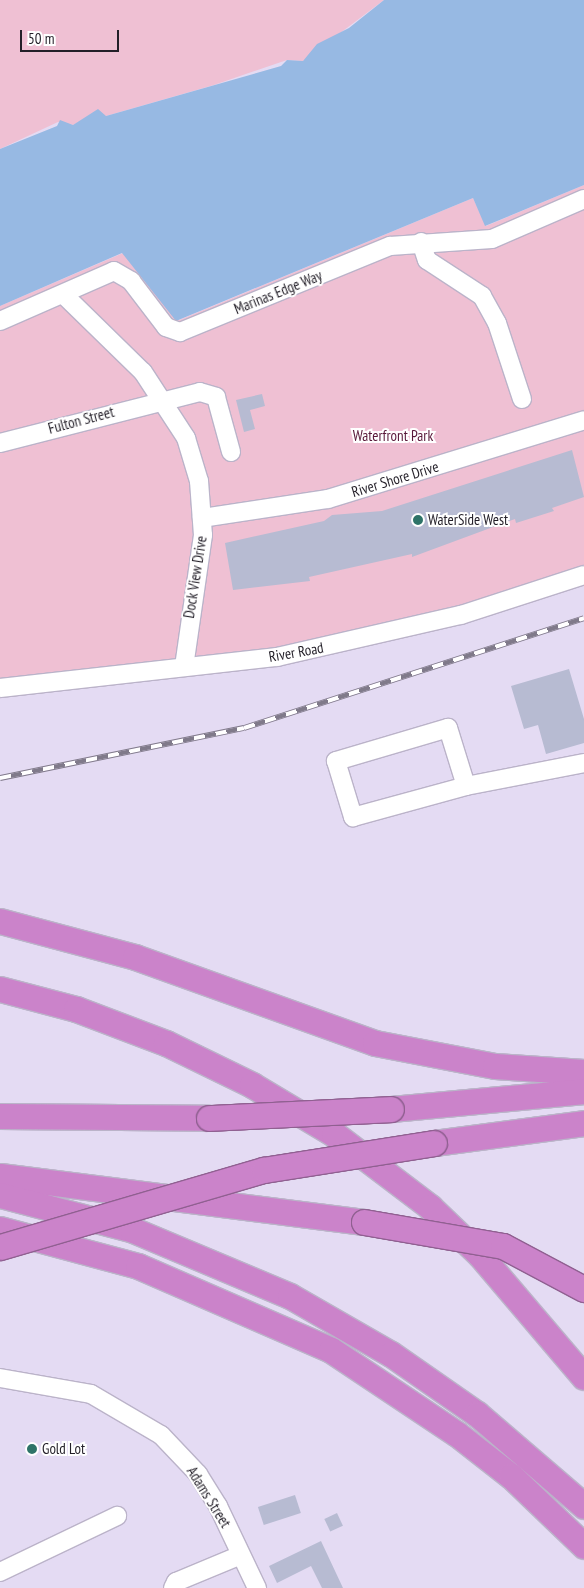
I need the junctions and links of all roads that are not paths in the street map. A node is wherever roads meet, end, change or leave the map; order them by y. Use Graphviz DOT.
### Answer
graph roads {
  1 [pos="584,200"];
  2 [pos="421,242"];
  3 [pos="64,296"];
  4 [pos="0,321"];
  5 [pos="522,399"];
  6 [pos="163,400"];
  7 [pos="584,420"];
  8 [pos="0,443"];
  9 [pos="231,452"];
  10 [pos="202,518"];
  11 [pos="584,575"];
  12 [pos="184,667"];
  13 [pos="0,688"];
  14 [pos="584,763"];
  15 [pos="466,786"];
  16 [pos="0,921"];
  17 [pos="0,989"];
  18 [pos="584,1072"];
  19 [pos="584,1091"];
  20 [pos="0,1116"];
  21 [pos="584,1123"];
  22 [pos="0,1176"];
  23 [pos="0,1195"];
  24 [pos="0,1229"];
  25 [pos="0,1247"];
  26 [pos="584,1289"];
  27 [pos="301,1338"];
  28 [pos="584,1376"];
  29 [pos="0,1378"];
  30 [pos="584,1506"];
  31 [pos="117,1516"];
  32 [pos="584,1546"];
  33 [pos="241,1554"];
  34 [pos="584,1565"];
  35 [pos="0,1572"];
  36 [pos="173,1588"];
  37 [pos="257,1588"];
  1 -- 2 [label="street, Marinas Edge Way"];
  2 -- 3 [label="street, Marinas Edge Way"];
  2 -- 5 [label="street"];
  3 -- 4 [label="street, Marinas Edge Way"];
  3 -- 6 [label="street, Dock View Drive"];
  6 -- 8 [label="street, Fulton Street"];
  6 -- 9 [label="street, Fulton Street"];
  6 -- 10 [label="street, Dock View Drive"];
  7 -- 10 [label="street, River Shore Drive"];
  10 -- 12 [label="street, Dock View Drive"];
  11 -- 12 [label="street, River Road"];
  12 -- 13 [label="street, River Road"];
  14 -- 15 [label="street"];
  15 -- 15 [label="street"];
  16 -- 18 [label="highway"];
  17 -- 28 [label="highway"];
  19 -- 20 [label="highway, bridge"];
  21 -- 25 [label="highway, bridge"];
  22 -- 26 [label="highway, bridge"];
  23 -- 30 [label="highway"];
  24 -- 27 [label="highway"];
  27 -- 32 [label="highway"];
  27 -- 34 [label="highway"];
  29 -- 33 [label="street, Adams Street"];
  31 -- 35 [label="street"];
  33 -- 36 [label="street"];
  33 -- 37 [label="street, Adams Street"];
}
